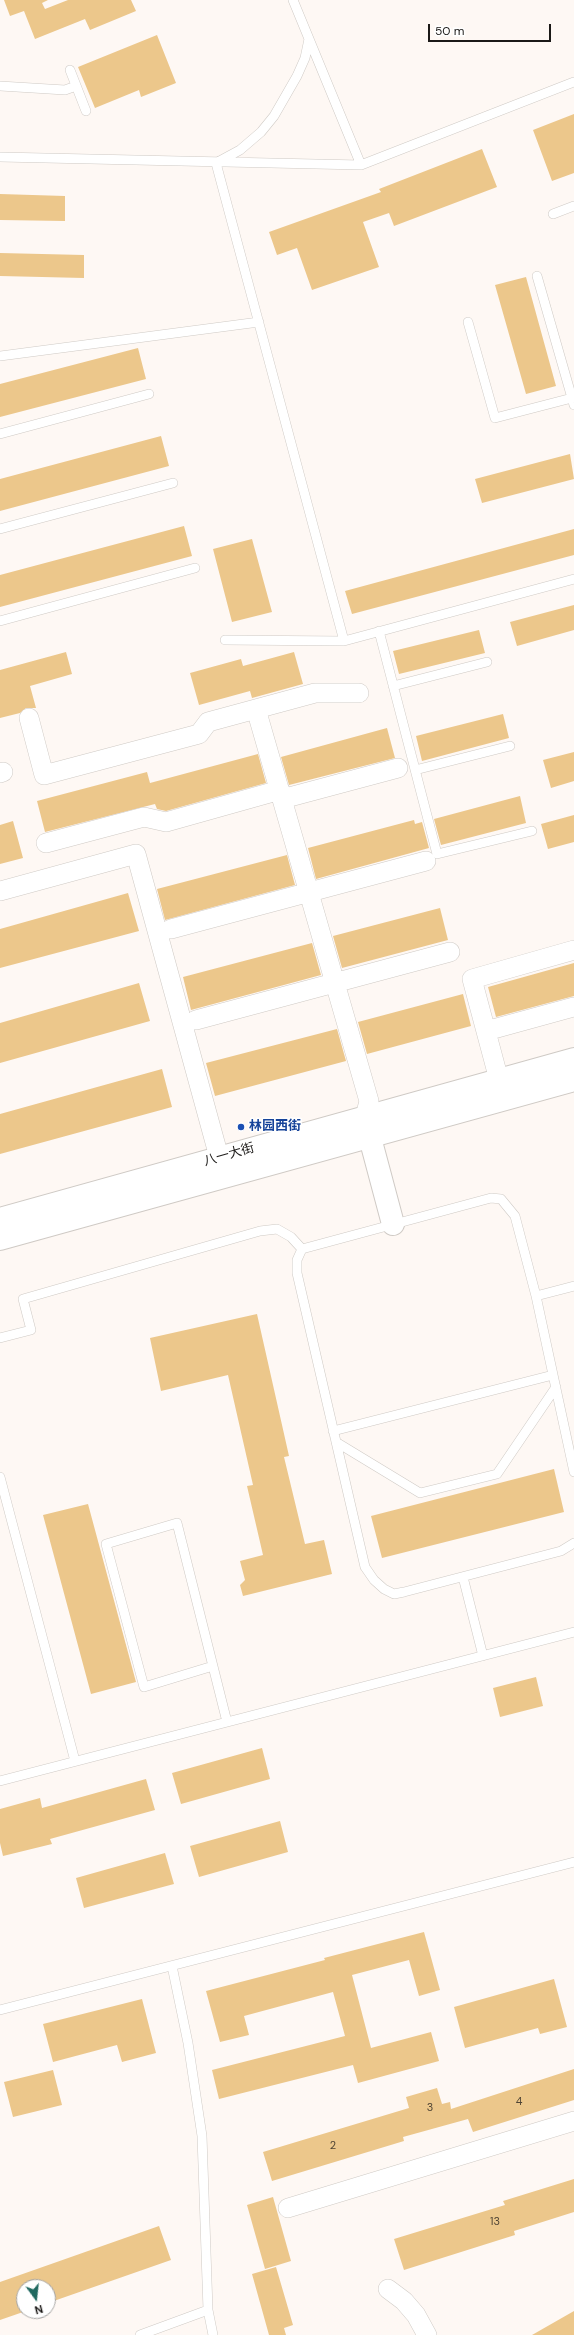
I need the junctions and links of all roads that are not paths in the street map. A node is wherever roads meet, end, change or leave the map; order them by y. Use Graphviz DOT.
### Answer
graph roads {
  1 [pos="293,0"];
  2 [pos="309,39"];
  3 [pos="70,70"];
  4 [pos="574,82"];
  5 [pos="0,86"];
  6 [pos="76,86"];
  7 [pos="86,111"];
  8 [pos="0,157"];
  9 [pos="216,163"];
  10 [pos="360,165"];
  11 [pos="574,206"];
  12 [pos="553,214"];
  13 [pos="537,276"];
  14 [pos="258,322"];
  15 [pos="468,322"];
  16 [pos="0,356"];
  17 [pos="149,394"];
  18 [pos="573,402"];
  19 [pos="0,434"];
  20 [pos="173,483"];
  21 [pos="0,529"];
  22 [pos="195,568"];
  23 [pos="574,579"];
  24 [pos="0,621"];
  25 [pos="379,631"];
  26 [pos="225,640"];
  27 [pos="344,641"];
  28 [pos="488,662"];
  29 [pos="393,686"];
  30 [pos="359,694"];
  31 [pos="256,709"];
  32 [pos="29,718"];
  33 [pos="510,746"];
  34 [pos="407,769"];
  35 [pos="281,794"];
  36 [pos="532,831"];
  37 [pos="46,843"];
  38 [pos="426,861"];
  39 [pos="0,891"];
  40 [pos="309,892"];
  41 [pos="171,928"];
  42 [pos="148,940"];
  43 [pos="574,950"];
  44 [pos="450,952"];
  45 [pos="335,982"];
  46 [pos="574,1007"];
  47 [pos="196,1020"];
  48 [pos="486,1031"];
  49 [pos="574,1059"];
  50 [pos="499,1080"];
  51 [pos="574,1080"];
  52 [pos="367,1127"];
  53 [pos="213,1159"];
  54 [pos="0,1219"];
  55 [pos="393,1224"];
  56 [pos="0,1240"];
  57 [pos="302,1249"];
  58 [pos="574,1286"];
  59 [pos="536,1296"];
  60 [pos="0,1338"];
  61 [pos="553,1375"];
  62 [pos="556,1387"];
  63 [pos="333,1431"];
  64 [pos="336,1442"];
  65 [pos="574,1472"];
  66 [pos="0,1477"];
  67 [pos="574,1544"];
  68 [pos="463,1577"];
  69 [pos="574,1632"];
  70 [pos="483,1656"];
  71 [pos="213,1666"];
  72 [pos="227,1722"];
  73 [pos="75,1761"];
  74 [pos="0,1781"];
  75 [pos="574,1862"];
  76 [pos="172,1966"];
  77 [pos="0,2010"];
  78 [pos="574,2122"];
  79 [pos="288,2208"];
  80 [pos="388,2289"];
  81 [pos="208,2310"];
  82 [pos="140,2335"];
  83 [pos="213,2335"];
  84 [pos="427,2335"];
  1 -- 2 [label="lane"];
  2 -- 9 [label="lane"];
  2 -- 10 [label="lane"];
  3 -- 6 [label="lane"];
  4 -- 10 [label="lane"];
  5 -- 6 [label="lane"];
  6 -- 7 [label="lane"];
  8 -- 9 [label="lane"];
  9 -- 10 [label="lane"];
  9 -- 14 [label="lane"];
  11 -- 12 [label="lane"];
  13 -- 18 [label="lane"];
  14 -- 16 [label="lane"];
  14 -- 27 [label="lane"];
  15 -- 18 [label="lane"];
  17 -- 19 [label="lane"];
  20 -- 21 [label="lane"];
  22 -- 24 [label="lane"];
  23 -- 25 [label="lane"];
  25 -- 27 [label="lane"];
  25 -- 29 [label="lane"];
  26 -- 27 [label="lane"];
  28 -- 29 [label="lane"];
  29 -- 34 [label="lane"];
  30 -- 31 [label="street"];
  31 -- 32 [label="street"];
  31 -- 35 [label="street"];
  33 -- 34 [label="lane"];
  34 -- 35 [label="street"];
  34 -- 36 [label="lane"];
  35 -- 37 [label="street"];
  35 -- 40 [label="street"];
  38 -- 40 [label="street"];
  39 -- 53 [label="street"];
  40 -- 41 [label="street"];
  40 -- 45 [label="street"];
  42 -- 53 [label="street"];
  43 -- 48 [label="street"];
  44 -- 45 [label="street"];
  45 -- 47 [label="street"];
  45 -- 52 [label="street"];
  46 -- 48 [label="street"];
  48 -- 50 [label="street"];
  49 -- 50 [label="main road, 八一大街"];
  50 -- 52 [label="main road, 八一大街"];
  51 -- 52 [label="main road, 八一大街"];
  52 -- 53 [label="main road, 八一大街"];
  52 -- 55 [label="main road"];
  52 -- 56 [label="main road, 八一大街"];
  53 -- 54 [label="main road, 八一大街"];
  55 -- 57 [label="lane"];
  55 -- 59 [label="lane"];
  57 -- 60 [label="lane"];
  57 -- 63 [label="lane"];
  58 -- 59 [label="lane"];
  59 -- 61 [label="lane"];
  61 -- 62 [label="lane"];
  61 -- 63 [label="lane"];
  62 -- 64 [label="lane"];
  62 -- 65 [label="lane"];
  63 -- 64 [label="lane"];
  64 -- 68 [label="lane"];
  66 -- 73 [label="lane"];
  67 -- 68 [label="lane"];
  68 -- 70 [label="lane"];
  69 -- 70 [label="lane"];
  70 -- 72 [label="lane"];
  71 -- 71 [label="lane"];
  71 -- 72 [label="lane"];
  72 -- 73 [label="lane"];
  73 -- 74 [label="lane"];
  75 -- 76 [label="lane"];
  76 -- 77 [label="lane"];
  76 -- 81 [label="lane"];
  78 -- 79 [label="street"];
  80 -- 84 [label="street"];
  81 -- 82 [label="lane"];
  81 -- 83 [label="lane"];
}
